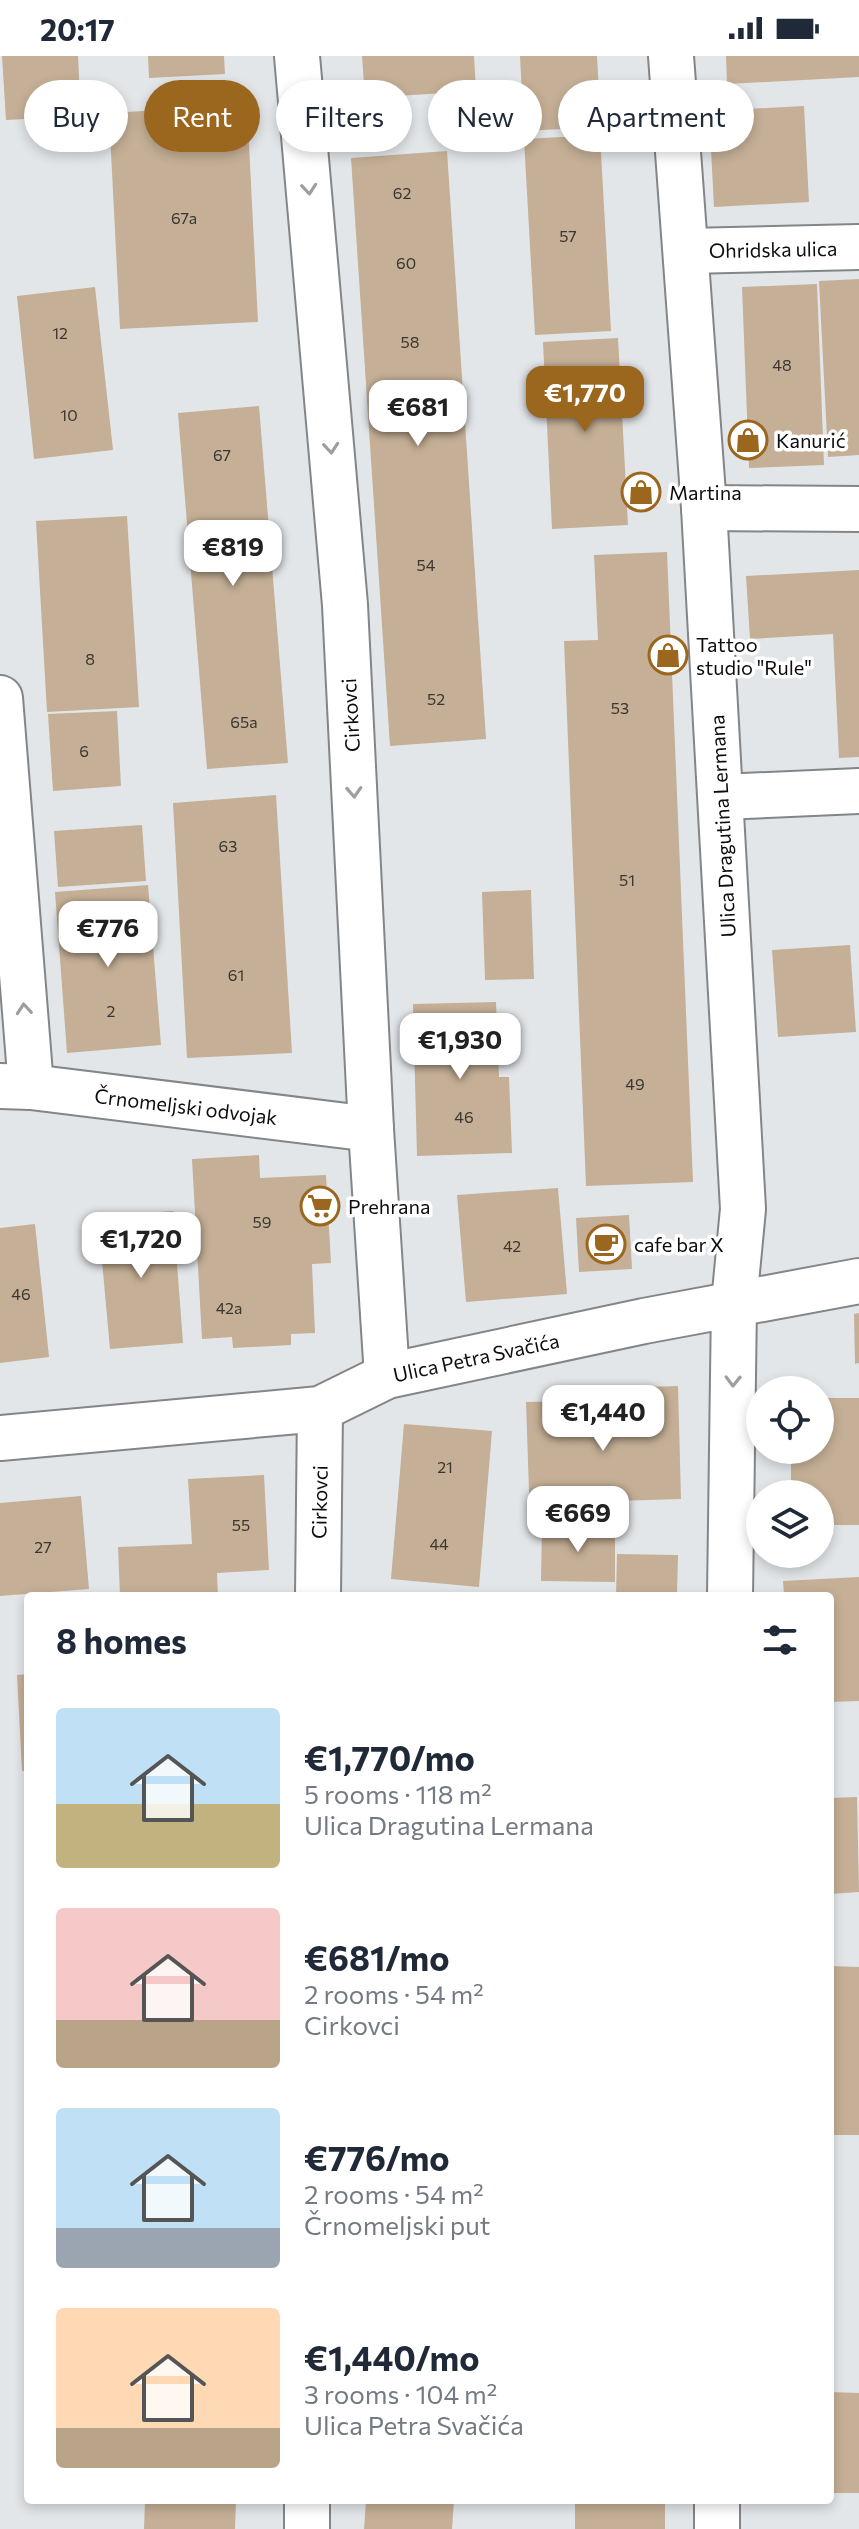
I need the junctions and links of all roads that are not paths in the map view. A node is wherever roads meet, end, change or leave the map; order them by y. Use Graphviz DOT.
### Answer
graph roads {
  1 [pos="297,56"];
  2 [pos="671,56"];
  3 [pos="859,247"];
  4 [pos="687,251"];
  5 [pos="704,508"];
  6 [pos="859,509"];
  7 [pos="0,698"];
  8 [pos="859,791"];
  9 [pos="721,797"];
  10 [pos="15,1086"];
  11 [pos="371,1129"];
  12 [pos="859,1281"];
  13 [pos="734,1303"];
  14 [pos="387,1376"];
  15 [pos="320,1409"];
  16 [pos="0,1438"];
  17 [pos="318,1592"];
  18 [pos="730,1592"];
  19 [pos="307,2504"];
  20 [pos="717,2504"];
  21 [pos="307,2529"];
  22 [pos="717,2529"];
  1 -- 11 [label="street, Cirkovci, one-way"];
  2 -- 4 [label="street, Ulica Dragutina Lermana"];
  3 -- 4 [label="street, Ohridska ulica"];
  4 -- 5 [label="street, Ulica Dragutina Lermana"];
  5 -- 6 [label="street"];
  5 -- 9 [label="street, Ulica Dragutina Lermana"];
  10 -- 7 [label="street, one-way"];
  8 -- 9 [label="street"];
  9 -- 13 [label="street, Ulica Dragutina Lermana"];
  10 -- 11 [label="street, Črnomeljski odvojak"];
  11 -- 14 [label="street, Cirkovci"];
  12 -- 13 [label="street, Ulica Petra Svačića"];
  13 -- 14 [label="street, Ulica Petra Svačića"];
  13 -- 18 [label="street, Ulica Dragutina Lermana, one-way"];
  14 -- 15 [label="street, Ulica Petra Svačića"];
  15 -- 16 [label="street, Ulica Petra Svačića"];
  15 -- 17 [label="street, Cirkovci"];
  19 -- 21 [label="street"];
  20 -- 22 [label="street"];
}
